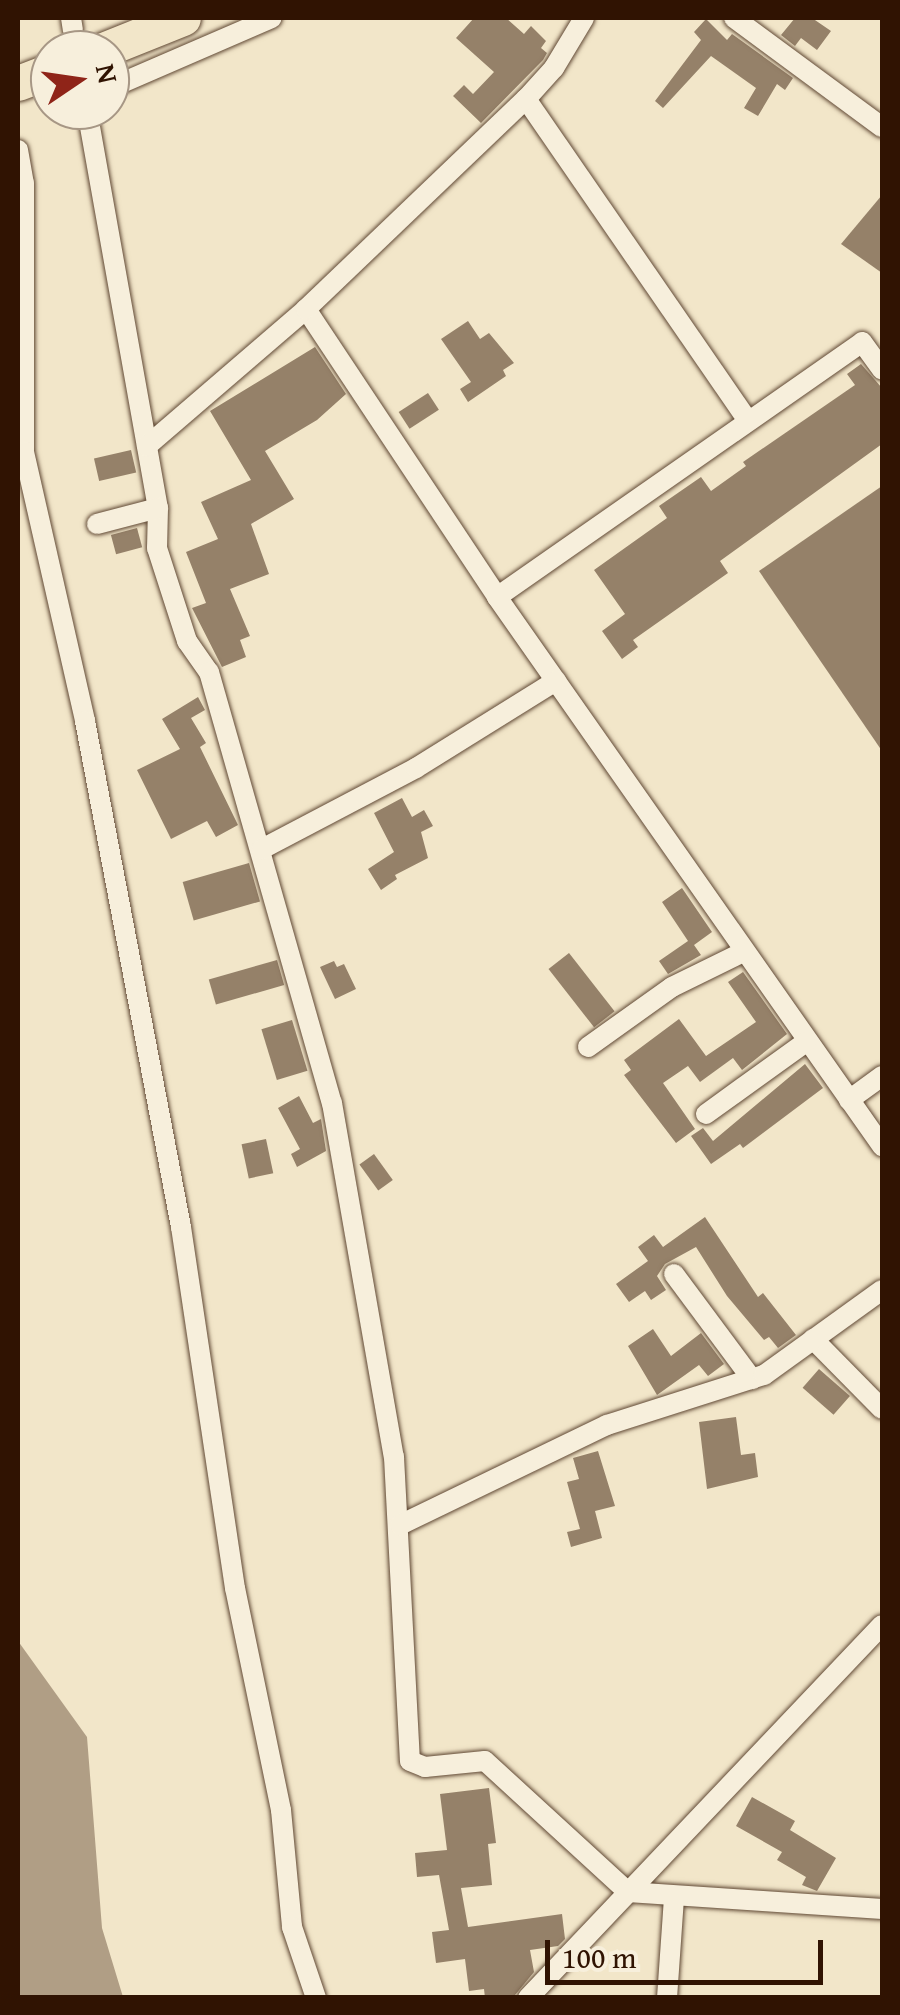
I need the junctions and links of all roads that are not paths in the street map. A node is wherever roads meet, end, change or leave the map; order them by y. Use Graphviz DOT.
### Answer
graph roads {
  1 [pos="184,18"];
  2 [pos="272,18"];
  3 [pos="584,18"];
  4 [pos="734,18"];
  5 [pos="130,39"];
  6 [pos="130,79"];
  7 [pos="526,99"];
  8 [pos="882,127"];
  9 [pos="91,130"];
  10 [pos="18,150"];
  11 [pos="306,309"];
  12 [pos="882,370"];
  13 [pos="748,421"];
  14 [pos="147,446"];
  15 [pos="158,508"];
  16 [pos="97,524"];
  17 [pos="497,597"];
  18 [pos="556,681"];
  19 [pos="262,849"];
  20 [pos="743,952"];
  21 [pos="806,1042"];
  22 [pos="588,1047"];
  23 [pos="882,1076"];
  24 [pos="850,1100"];
  25 [pos="706,1114"];
  26 [pos="882,1146"];
  27 [pos="674,1274"];
  28 [pos="882,1290"];
  29 [pos="813,1339"];
  30 [pos="752,1379"];
  31 [pos="882,1409"];
  32 [pos="400,1525"];
  33 [pos="882,1624"];
  34 [pos="628,1892"];
  35 [pos="674,1898"];
  36 [pos="882,1910"];
  37 [pos="316,1998"];
  38 [pos="528,1998"];
  39 [pos="667,1998"];
  1 -- 5 [label="highway"];
  2 -- 6 [label="street"];
  3 -- 7 [label="street"];
  4 -- 8 [label="street"];
  7 -- 11 [label="street"];
  7 -- 13 [label="street"];
  9 -- 14 [label="street"];
  10 -- 37 [label="street"];
  11 -- 14 [label="street"];
  11 -- 17 [label="street"];
  12 -- 13 [label="street"];
  13 -- 17 [label="street"];
  14 -- 15 [label="street"];
  15 -- 16 [label="street"];
  15 -- 19 [label="street"];
  17 -- 18 [label="street"];
  18 -- 19 [label="street"];
  18 -- 20 [label="street"];
  19 -- 32 [label="street"];
  20 -- 21 [label="street"];
  20 -- 22 [label="street"];
  21 -- 24 [label="street"];
  21 -- 25 [label="street"];
  23 -- 24 [label="street"];
  24 -- 26 [label="street"];
  27 -- 30 [label="street"];
  28 -- 29 [label="street"];
  29 -- 30 [label="street"];
  29 -- 31 [label="street"];
  30 -- 32 [label="street"];
  32 -- 34 [label="street"];
  33 -- 34 [label="street"];
  34 -- 35 [label="street"];
  34 -- 38 [label="street"];
  35 -- 36 [label="street"];
  35 -- 39 [label="street"];
}
